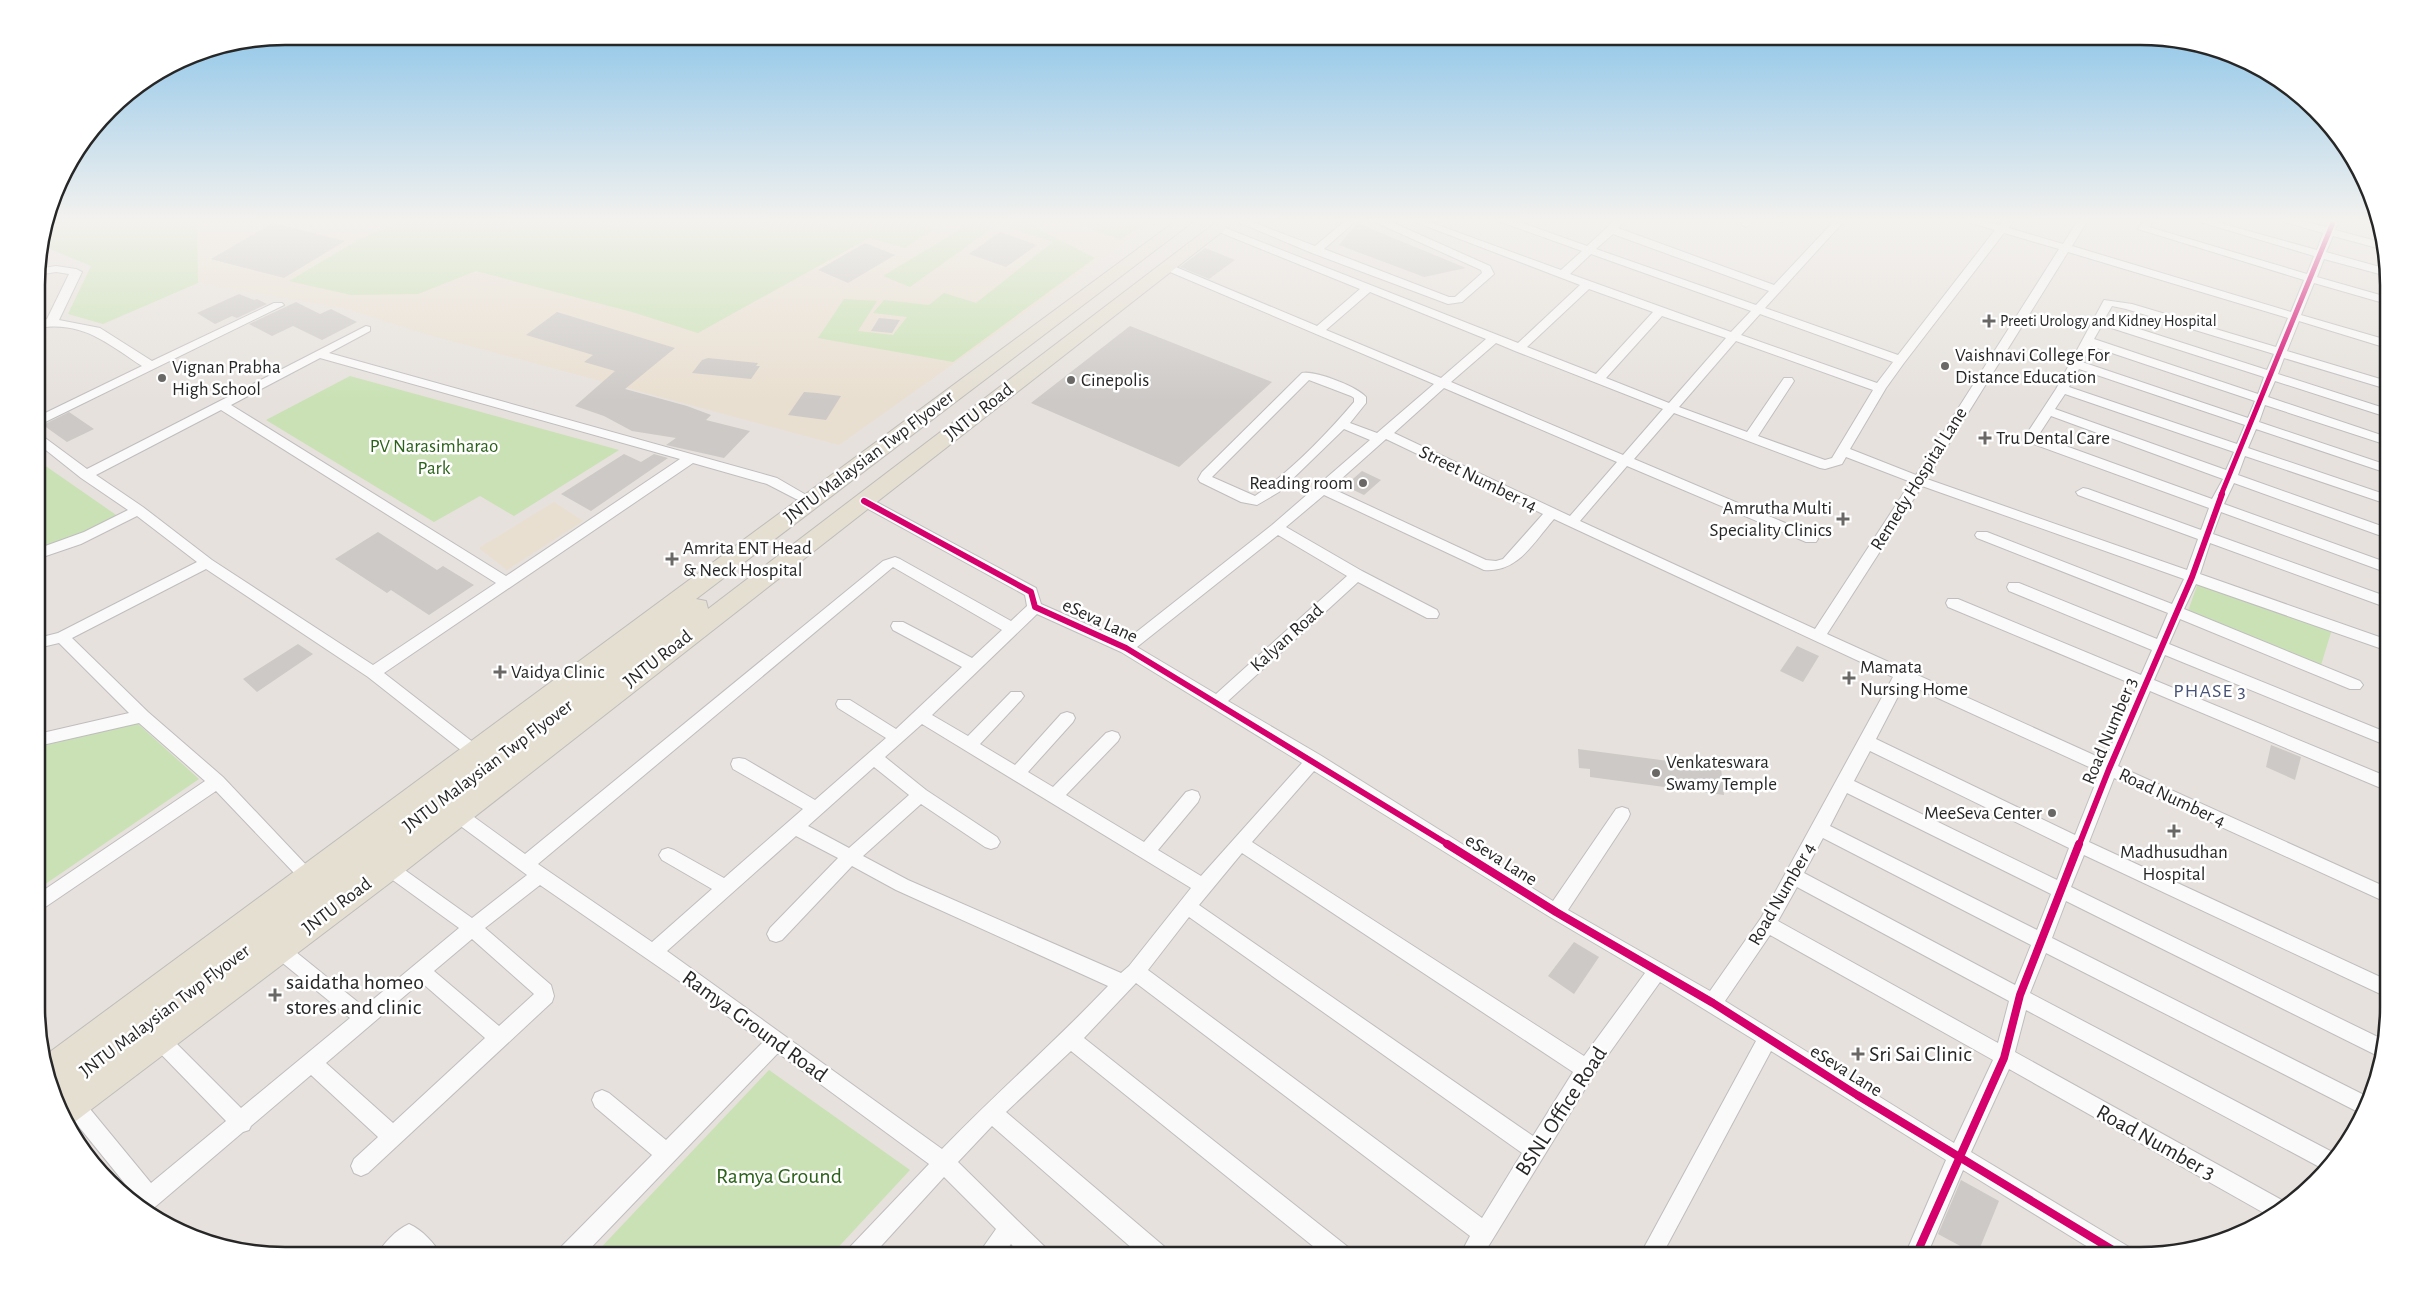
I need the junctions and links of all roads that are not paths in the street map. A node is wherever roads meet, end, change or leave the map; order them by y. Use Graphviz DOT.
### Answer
graph roads {
  1 [pos="72,280"];
  2 [pos="1089,280"];
  3 [pos="1106,280"];
  4 [pos="1146,280"];
  5 [pos="1150,280"];
  6 [pos="1198,280"];
  7 [pos="1354,280"];
  8 [pos="1393,280"];
  9 [pos="1481,280"];
  10 [pos="1577,280"];
  11 [pos="1676,280"];
  12 [pos="1753,280"];
  13 [pos="1785,280"];
  14 [pos="1962,280"];
  15 [pos="2044,280"];
  16 [pos="2174,280"];
  17 [pos="2309,280"];
  18 [pos="2318,280"];
  19 [pos="1588,284"];
  20 [pos="1369,287"];
  21 [pos="1776,290"];
  22 [pos="2380,299"];
  23 [pos="278,305"];
  24 [pos="1758,310"];
  25 [pos="1660,311"];
  26 [pos="2295,317"];
  27 [pos="2099,320"];
  28 [pos="52,322"];
  29 [pos="45,323"];
  30 [pos="366,329"];
  31 [pos="1318,331"];
  32 [pos="1734,336"];
  33 [pos="1495,337"];
  34 [pos="2087,341"];
  35 [pos="2380,342"];
  36 [pos="1519,348"];
  37 [pos="2281,352"];
  38 [pos="319,354"];
  39 [pos="1900,360"];
  40 [pos="2075,364"];
  41 [pos="152,366"];
  42 [pos="2271,375"];
  43 [pos="1598,379"];
  44 [pos="1788,381"];
  45 [pos="1442,384"];
  46 [pos="2380,384"];
  47 [pos="1880,388"];
  48 [pos="2062,389"];
  49 [pos="2262,399"];
  50 [pos="221,404"];
  51 [pos="1671,408"];
  52 [pos="2380,410"];
  53 [pos="2048,411"];
  54 [pos="45,418"];
  55 [pos="2252,423"];
  56 [pos="1342,424"];
  57 [pos="1751,436"];
  58 [pos="1383,437"];
  59 [pos="2380,439"];
  60 [pos="45,442"];
  61 [pos="2241,449"];
  62 [pos="1843,451"];
  63 [pos="691,458"];
  64 [pos="1624,461"];
  65 [pos="2380,467"];
  66 [pos="86,475"];
  67 [pos="2230,477"];
  68 [pos="1917,480"];
  69 [pos="1321,488"];
  70 [pos="2083,492"];
  71 [pos="801,496"];
  72 [pos="2380,498"];
  73 [pos="864,501"];
  74 [pos="2216,506"];
  75 [pos="138,510"];
  76 [pos="1551,514"];
  77 [pos="1570,523"];
  78 [pos="1277,528"];
  79 [pos="2380,531"];
  80 [pos="2206,535"];
  81 [pos="1982,536"];
  82 [pos="1811,539"];
  83 [pos="45,552"];
  84 [pos="207,563"];
  85 [pos="2380,565"];
  86 [pos="1358,575"];
  87 [pos="2192,576"];
  88 [pos="506,583"];
  89 [pos="2014,587"];
  90 [pos="2380,600"];
  91 [pos="1953,604"];
  92 [pos="1035,607"];
  93 [pos="2176,611"];
  94 [pos="1432,614"];
  95 [pos="898,626"];
  96 [pos="1012,629"];
  97 [pos="1818,636"];
  98 [pos="62,637"];
  99 [pos="45,641"];
  100 [pos="2380,643"];
  101 [pos="2160,647"];
  102 [pos="1126,648"];
  103 [pos="973,666"];
  104 [pos="373,673"];
  105 [pos="1901,676"];
  106 [pos="2146,684"];
  107 [pos="2355,685"];
  108 [pos="1016,696"];
  109 [pos="1217,702"];
  110 [pos="844,704"];
  111 [pos="142,716"];
  112 [pos="921,716"];
  113 [pos="1067,718"];
  114 [pos="1112,736"];
  115 [pos="897,737"];
  116 [pos="2380,737"];
  117 [pos="45,738"];
  118 [pos="1868,742"];
  119 [pos="969,745"];
  120 [pos="468,747"];
  121 [pos="874,758"];
  122 [pos="1314,760"];
  123 [pos="739,764"];
  124 [pos="2109,769"];
  125 [pos="1017,774"];
  126 [pos="2380,781"];
  127 [pos="217,782"];
  128 [pos="1844,784"];
  129 [pos="920,795"];
  130 [pos="1054,797"];
  131 [pos="1192,797"];
  132 [pos="815,808"];
  133 [pos="458,814"];
  134 [pos="1622,814"];
  135 [pos="795,827"];
  136 [pos="1820,829"];
  137 [pos="991,842"];
  138 [pos="1242,844"];
  139 [pos="2081,846"];
  140 [pos="1146,852"];
  141 [pos="668,855"];
  142 [pos="850,857"];
  143 [pos="389,868"];
  144 [pos="301,869"];
  145 [pos="533,869"];
  146 [pos="1793,876"];
  147 [pos="1202,886"];
  148 [pos="726,888"];
  149 [pos="2062,891"];
  150 [pos="2380,892"];
  151 [pos="45,899"];
  152 [pos="1187,906"];
  153 [pos="1556,912"];
  154 [pos="1766,924"];
  155 [pos="472,928"];
  156 [pos="776,934"];
  157 [pos="2041,942"];
  158 [pos="280,950"];
  159 [pos="653,952"];
  160 [pos="421,971"];
  161 [pos="1656,972"];
  162 [pos="1129,977"];
  163 [pos="2380,986"];
  164 [pos="2020,995"];
  165 [pos="1713,1003"];
  166 [pos="364,1018"];
  167 [pos="500,1039"];
  168 [pos="1071,1039"];
  169 [pos="1767,1039"];
  170 [pos="160,1040"];
  171 [pos="776,1042"];
  172 [pos="2376,1046"];
  173 [pos="50,1051"];
  174 [pos="2004,1058"];
  175 [pos="312,1063"];
  176 [pos="53,1068"];
  177 [pos="1586,1069"];
  178 [pos="602,1100"];
  179 [pos="65,1103"];
  180 [pos="65,1103"];
  181 [pos="2359,1105"];
  182 [pos="991,1112"];
  183 [pos="70,1114"];
  184 [pos="242,1123"];
  185 [pos="393,1137"];
  186 [pos="1535,1150"];
  187 [pos="667,1154"];
  188 [pos="1958,1157"];
  189 [pos="2325,1158"];
  190 [pos="944,1163"];
  191 [pos="361,1166"];
  192 [pos="143,1200"];
  193 [pos="145,1202"];
  194 [pos="2273,1206"];
  195 [pos="1011,1228"];
  196 [pos="1485,1234"];
  197 [pos="397,1247"];
  198 [pos="421,1247"];
  199 [pos="577,1247"];
  200 [pos="865,1247"];
  201 [pos="995,1247"];
  202 [pos="1029,1247"];
  203 [pos="1148,1247"];
  204 [pos="1329,1247"];
  205 [pos="1476,1247"];
  206 [pos="1655,1247"];
  207 [pos="1919,1247"];
  208 [pos="2108,1247"];
  1 -- 28 [label="street"];
  2 -- 71 [label="main road, JNTU Road"];
  3 -- 176 [label="main road, JNTU Malaysian Twp Flyover"];
  4 -- 179 [label="main road, JNTU Malaysian Twp Flyover"];
  5 -- 73 [label="main road, JNTU Road"];
  6 -- 31 [label="street"];
  7 -- 20 [label="street"];
  8 -- 9 [label="street"];
  10 -- 19 [label="street"];
  11 -- 24 [label="street"];
  12 -- 21 [label="street"];
  13 -- 21 [label="street"];
  14 -- 39 [label="street"];
  15 -- 68 [label="street, Remedy Hospital Lane"];
  16 -- 26 [label="street"];
  17 -- 26 [label="street, Road Number 3"];
  18 -- 22 [label="street"];
  19 -- 25 [label="street"];
  19 -- 36 [label="street"];
  20 -- 31 [label="street"];
  20 -- 33 [label="street"];
  21 -- 24 [label="street"];
  23 -- 41 [label="street"];
  24 -- 32 [label="street"];
  24 -- 39 [label="street"];
  25 -- 32 [label="street"];
  25 -- 43 [label="street"];
  26 -- 35 [label="street"];
  26 -- 37 [label="street, Road Number 3"];
  27 -- 34 [label="street"];
  27 -- 37 [label="street"];
  27 -- 42 [label="street"];
  28 -- 29 [label="street"];
  28 -- 41 [label="street"];
  30 -- 38 [label="street"];
  31 -- 45 [label="street"];
  32 -- 47 [label="street"];
  32 -- 51 [label="street"];
  33 -- 36 [label="street"];
  33 -- 45 [label="street"];
  34 -- 40 [label="street"];
  34 -- 49 [label="street"];
  36 -- 43 [label="street"];
  37 -- 42 [label="street, Road Number 3"];
  37 -- 46 [label="street"];
  38 -- 50 [label="street"];
  38 -- 63 [label="street"];
  39 -- 47 [label="street"];
  40 -- 48 [label="street"];
  40 -- 55 [label="street"];
  41 -- 54 [label="street"];
  42 -- 49 [label="street, Road Number 3"];
  42 -- 52 [label="street"];
  43 -- 51 [label="street"];
  44 -- 57 [label="street"];
  45 -- 58 [label="street"];
  45 -- 64 [label="street"];
  47 -- 62 [label="street"];
  48 -- 53 [label="street"];
  48 -- 61 [label="street"];
  49 -- 55 [label="street, Road Number 3"];
  49 -- 59 [label="street"];
  50 -- 66 [label="street"];
  50 -- 88 [label="street"];
  51 -- 57 [label="street"];
  51 -- 64 [label="street"];
  53 -- 67 [label="street"];
  53 -- 74 [label="street"];
  55 -- 61 [label="street, Road Number 3"];
  55 -- 65 [label="street"];
  56 -- 56 [label="street"];
  56 -- 58 [label="street, Street Number 14"];
  57 -- 62 [label="street"];
  58 -- 69 [label="street"];
  58 -- 76 [label="street, Street Number 14"];
  60 -- 66 [label="street"];
  61 -- 67 [label="street, Road Number 3"];
  61 -- 72 [label="street"];
  62 -- 68 [label="street"];
  63 -- 71 [label="street"];
  63 -- 88 [label="street"];
  64 -- 77 [label="street"];
  64 -- 82 [label="street"];
  66 -- 75 [label="street"];
  67 -- 74 [label="street, Road Number 3"];
  67 -- 79 [label="street"];
  68 -- 87 [label="street"];
  68 -- 97 [label="street, Remedy Hospital Lane"];
  69 -- 76 [label="street"];
  69 -- 78 [label="street"];
  70 -- 80 [label="street"];
  71 -- 120 [label="main road, JNTU Road"];
  73 -- 92 [label="street, eSeva Lane"];
  73 -- 133 [label="main road, JNTU Road"];
  74 -- 80 [label="street, Road Number 3"];
  74 -- 85 [label="street"];
  75 -- 83 [label="street"];
  75 -- 84 [label="street"];
  76 -- 77 [label="street, Street Number 14"];
  77 -- 97 [label="street, Road Number 4"];
  78 -- 86 [label="street"];
  78 -- 102 [label="street"];
  80 -- 87 [label="street, Road Number 3"];
  80 -- 90 [label="street"];
  81 -- 93 [label="street"];
  84 -- 98 [label="street"];
  84 -- 104 [label="street"];
  86 -- 94 [label="street"];
  86 -- 109 [label="street, Kalyan Road"];
  87 -- 93 [label="street, Road Number 3"];
  87 -- 100 [label="street"];
  88 -- 104 [label="street"];
  89 -- 101 [label="street"];
  91 -- 106 [label="street"];
  92 -- 96 [label="street"];
  92 -- 102 [label="street, eSeva Lane"];
  93 -- 101 [label="street, Road Number 3"];
  93 -- 107 [label="street"];
  95 -- 103 [label="street"];
  96 -- 103 [label="street"];
  96 -- 145 [label="street"];
  97 -- 105 [label="street, Road Number 4"];
  98 -- 99 [label="street"];
  98 -- 111 [label="street"];
  101 -- 106 [label="street, Road Number 3"];
  101 -- 116 [label="street"];
  102 -- 109 [label="street, eSeva Lane"];
  103 -- 112 [label="street"];
  104 -- 120 [label="street"];
  105 -- 118 [label="street, Road Number 4"];
  105 -- 124 [label="street, Road Number 4"];
  106 -- 124 [label="street, Road Number 3"];
  106 -- 126 [label="street"];
  108 -- 119 [label="street"];
  109 -- 122 [label="street, eSeva Lane"];
  110 -- 115 [label="street"];
  111 -- 117 [label="street"];
  111 -- 127 [label="street"];
  112 -- 115 [label="street"];
  112 -- 119 [label="street"];
  113 -- 125 [label="street"];
  114 -- 130 [label="street"];
  115 -- 121 [label="street"];
  118 -- 128 [label="street, Road Number 4"];
  118 -- 139 [label="street"];
  119 -- 125 [label="street"];
  120 -- 144 [label="main road, JNTU Road"];
  121 -- 129 [label="street"];
  121 -- 132 [label="street"];
  122 -- 138 [label="street"];
  122 -- 153 [label="street, eSeva Lane"];
  123 -- 132 [label="street"];
  124 -- 139 [label="street, Road Number 3"];
  124 -- 150 [label="street, Road Number 4"];
  125 -- 130 [label="street"];
  127 -- 144 [label="street"];
  127 -- 151 [label="street"];
  128 -- 136 [label="street, Road Number 4"];
  128 -- 149 [label="street"];
  129 -- 137 [label="street"];
  129 -- 142 [label="street"];
  130 -- 140 [label="street"];
  131 -- 140 [label="street"];
  132 -- 135 [label="street"];
  133 -- 143 [label="main road, JNTU Road"];
  133 -- 145 [label="street, Ramya Ground Road"];
  134 -- 153 [label="street"];
  135 -- 142 [label="street"];
  135 -- 148 [label="street"];
  136 -- 146 [label="street, Road Number 4"];
  136 -- 157 [label="street"];
  138 -- 147 [label="street"];
  138 -- 177 [label="street"];
  139 -- 149 [label="street, Road Number 3"];
  139 -- 163 [label="street"];
  140 -- 147 [label="street"];
  141 -- 148 [label="street"];
  142 -- 156 [label="street"];
  142 -- 162 [label="street"];
  143 -- 155 [label="street"];
  143 -- 158 [label="main road, JNTU Road"];
  144 -- 173 [label="main road, JNTU Road"];
  145 -- 155 [label="street"];
  145 -- 159 [label="street, Ramya Ground Road"];
  146 -- 154 [label="street, Road Number 4"];
  146 -- 164 [label="street"];
  147 -- 152 [label="street"];
  148 -- 159 [label="street"];
  149 -- 157 [label="street, Road Number 3"];
  149 -- 172 [label="street"];
  152 -- 162 [label="street"];
  152 -- 186 [label="street"];
  153 -- 161 [label="street, eSeva Lane"];
  154 -- 165 [label="street, Road Number 4"];
  154 -- 174 [label="street, Road Number 3"];
  155 -- 160 [label="street"];
  155 -- 167 [label="street"];
  157 -- 164 [label="street, Road Number 3"];
  157 -- 181 [label="street"];
  158 -- 166 [label="street"];
  158 -- 170 [label="main road, JNTU Road"];
  159 -- 171 [label="street, Ramya Ground Road"];
  160 -- 166 [label="street"];
  160 -- 167 [label="street"];
  161 -- 165 [label="street, eSeva Lane"];
  161 -- 177 [label="street, BSNL Office Road"];
  162 -- 168 [label="street"];
  162 -- 196 [label="street"];
  164 -- 174 [label="street, Road Number 3"];
  164 -- 189 [label="street"];
  165 -- 169 [label="street, eSeva Lane"];
  166 -- 175 [label="street"];
  167 -- 185 [label="street"];
  168 -- 182 [label="street"];
  168 -- 204 [label="street"];
  169 -- 188 [label="street, eSeva Lane"];
  169 -- 206 [label="street"];
  170 -- 180 [label="main road, JNTU Road"];
  170 -- 184 [label="street"];
  171 -- 187 [label="street"];
  171 -- 190 [label="street, Ramya Ground Road"];
  174 -- 188 [label="street, Road Number 3"];
  174 -- 194 [label="street, Road Number 3"];
  175 -- 184 [label="street"];
  175 -- 185 [label="street"];
  177 -- 186 [label="street, BSNL Office Road"];
  178 -- 187 [label="street"];
  182 -- 190 [label="street"];
  182 -- 203 [label="street"];
  183 -- 192 [label="street"];
  184 -- 193 [label="street"];
  185 -- 191 [label="street"];
  186 -- 196 [label="street, BSNL Office Road"];
  187 -- 199 [label="street"];
  188 -- 207 [label="street, Road Number 3"];
  188 -- 208 [label="street, eSeva Lane"];
  190 -- 195 [label="street, Ramya Ground Road"];
  190 -- 200 [label="street"];
  195 -- 201 [label="street"];
  195 -- 202 [label="street, Ramya Ground Road"];
  196 -- 205 [label="street, BSNL Office Road"];
  197 -- 198 [label="street"];
}
